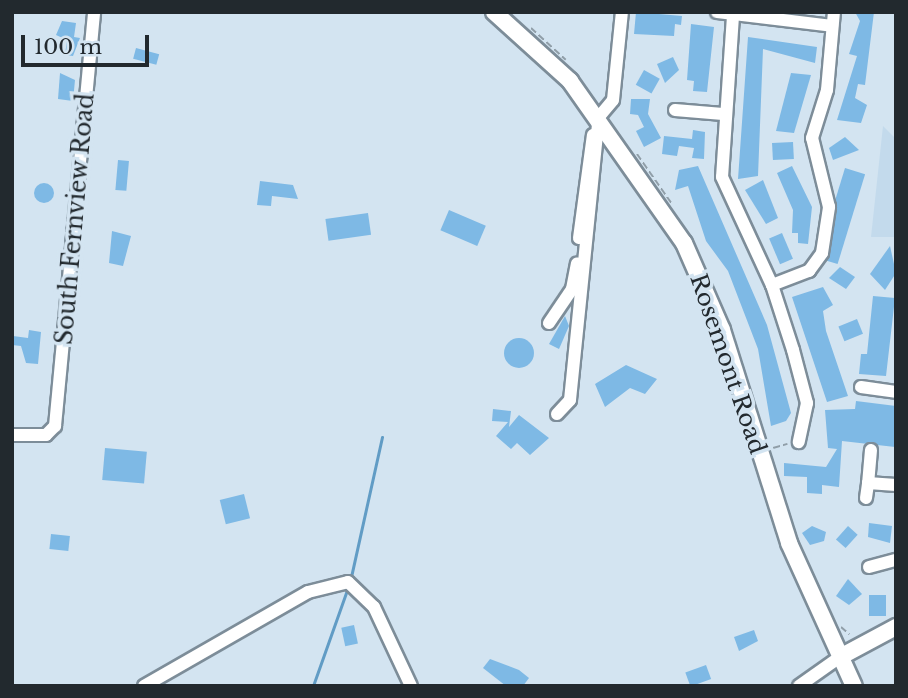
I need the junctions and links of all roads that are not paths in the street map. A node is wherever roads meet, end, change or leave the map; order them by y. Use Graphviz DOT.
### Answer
graph roads {
  1 [pos="94,12"];
  2 [pos="494,12"];
  3 [pos="622,12"];
  4 [pos="717,12"];
  5 [pos="733,16"];
  6 [pos="833,19"];
  7 [pos="675,110"];
  8 [pos="723,114"];
  9 [pos="598,118"];
  10 [pos="772,285"];
  11 [pos="549,323"];
  12 [pos="861,387"];
  13 [pos="896,392"];
  14 [pos="557,414"];
  15 [pos="12,435"];
  16 [pos="799,442"];
  17 [pos="871,450"];
  18 [pos="868,483"];
  19 [pos="896,485"];
  20 [pos="866,498"];
  21 [pos="896,560"];
  22 [pos="869,566"];
  23 [pos="896,627"];
  24 [pos="840,657"];
  25 [pos="144,686"];
  26 [pos="411,686"];
  27 [pos="799,686"];
  28 [pos="854,686"];
  1 -- 15 [label="street, South Fernview Road"];
  2 -- 9 [label="main road, Rosemont Road"];
  3 -- 9 [label="street"];
  4 -- 5 [label="street"];
  5 -- 6 [label="street"];
  5 -- 8 [label="street"];
  6 -- 10 [label="street"];
  7 -- 8 [label="street"];
  8 -- 10 [label="street"];
  9 -- 11 [label="street"];
  9 -- 14 [label="street"];
  9 -- 24 [label="main road, Rosemont Road"];
  10 -- 16 [label="street"];
  12 -- 13 [label="street"];
  17 -- 18 [label="street"];
  18 -- 19 [label="street"];
  18 -- 20 [label="street"];
  21 -- 22 [label="street"];
  23 -- 24 [label="main road"];
  24 -- 27 [label="street"];
  24 -- 28 [label="main road, Rosemont Road"];
  25 -- 26 [label="street"];
}
